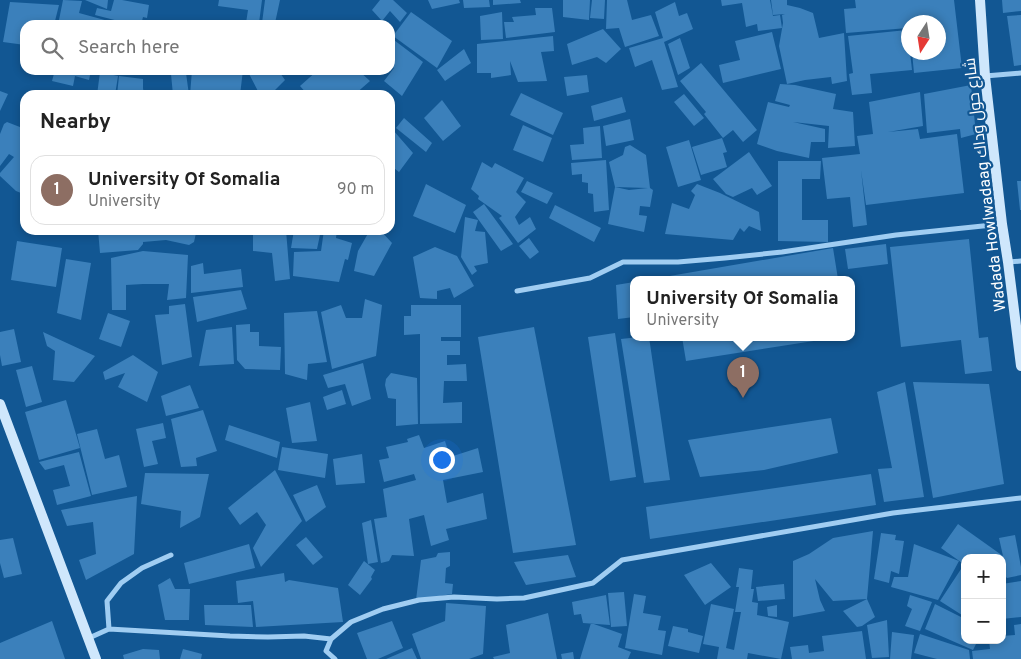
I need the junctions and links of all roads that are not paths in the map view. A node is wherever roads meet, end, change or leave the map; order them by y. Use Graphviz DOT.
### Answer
graph roads {
  1 [pos="980,0"];
  2 [pos="1021,73"];
  3 [pos="986,76"];
  4 [pos="1002,224"];
  5 [pos="1021,261"];
  6 [pos="1008,262"];
  7 [pos="517,291"];
  8 [pos="1021,366"];
  9 [pos="0,404"];
  10 [pos="2,417"];
  11 [pos="1021,498"];
  12 [pos="171,554"];
  13 [pos="109,629"];
  14 [pos="89,638"];
  15 [pos="331,639"];
  16 [pos="96,659"];
  17 [pos="335,659"];
  1 -- 3 [label="street, Wadada Howlwadaag شارع حول وداك"];
  2 -- 3 [label="street"];
  3 -- 4 [label="street, Wadada Howlwadaag شارع حول وداك"];
  4 -- 6 [label="street, Wadada Howlwadaag شارع حول وداك"];
  4 -- 7 [label="street"];
  5 -- 6 [label="street"];
  6 -- 8 [label="street, Wadada Howlwadaag شارع حول وداك"];
  9 -- 10 [label="street"];
  10 -- 14 [label="street"];
  11 -- 15 [label="street"];
  12 -- 13 [label="street"];
  13 -- 14 [label="street"];
  13 -- 15 [label="street"];
  14 -- 16 [label="street"];
  15 -- 17 [label="street"];
}
